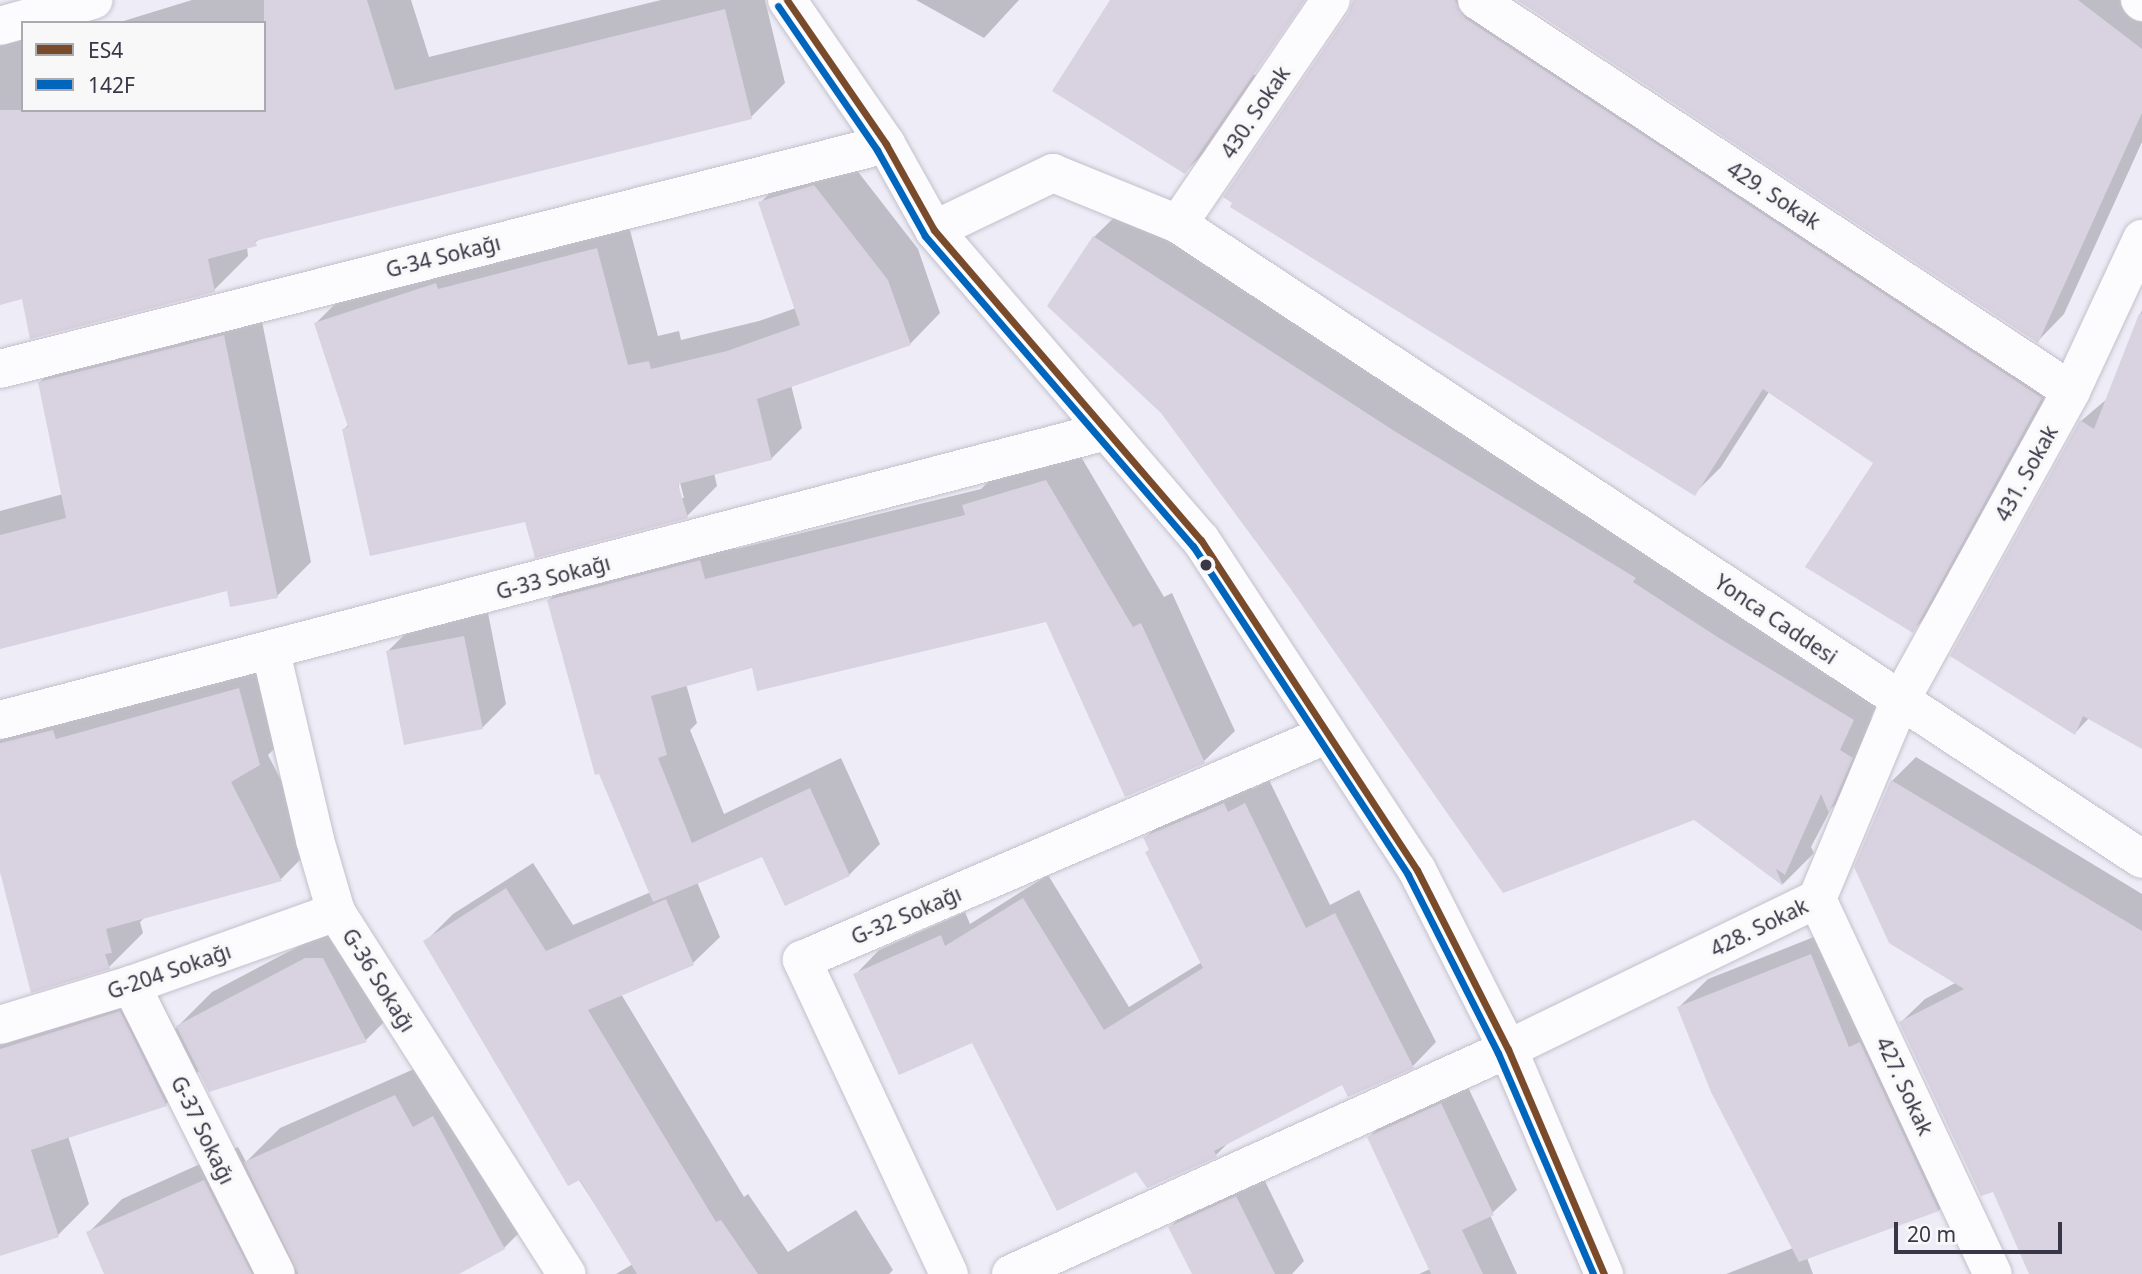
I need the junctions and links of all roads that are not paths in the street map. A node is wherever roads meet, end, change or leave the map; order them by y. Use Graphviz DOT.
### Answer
graph roads {
  1 [pos="93,0"];
  2 [pos="787,0"];
  3 [pos="1331,0"];
  4 [pos="1477,0"];
  5 [pos="0,26"];
  6 [pos="886,144"];
  7 [pos="1178,224"];
  8 [pos="934,230"];
  9 [pos="2142,239"];
  10 [pos="0,369"];
  11 [pos="2071,391"];
  12 [pos="1106,431"];
  13 [pos="271,652"];
  14 [pos="1900,701"];
  15 [pos="0,720"];
  16 [pos="1328,734"];
  17 [pos="2142,859"];
  18 [pos="1817,899"];
  19 [pos="336,912"];
  20 [pos="131,985"];
  21 [pos="0,1025"];
  22 [pos="1508,1049"];
  23 [pos="276,1274"];
  24 [pos="568,1274"];
  25 [pos="949,1274"];
  26 [pos="1011,1274"];
  27 [pos="1604,1274"];
  28 [pos="1993,1274"];
  1 -- 5 [label="street"];
  2 -- 6 [label="street"];
  3 -- 7 [label="street, 430. Sokak"];
  4 -- 11 [label="street, 429. Sokak"];
  6 -- 8 [label="street"];
  6 -- 10 [label="street, G-34 Sokağı"];
  7 -- 8 [label="street, Yonca Caddesi"];
  7 -- 14 [label="street, Yonca Caddesi"];
  8 -- 12 [label="street"];
  9 -- 11 [label="street, 431. Sokak"];
  11 -- 14 [label="street, 431. Sokak"];
  12 -- 13 [label="street, G-33 Sokağı"];
  12 -- 16 [label="street"];
  13 -- 15 [label="street, G-33 Sokağı"];
  13 -- 19 [label="street, G-36 Sokağı"];
  14 -- 17 [label="street, Yonca Caddesi"];
  14 -- 18 [label="street, 428. Sokak"];
  16 -- 22 [label="street"];
  16 -- 25 [label="street, G-32 Sokağı"];
  18 -- 22 [label="street, 428. Sokak"];
  18 -- 28 [label="street, 427. Sokak"];
  19 -- 20 [label="street, G-204 Sokağı"];
  19 -- 24 [label="street, G-36 Sokağı"];
  20 -- 21 [label="street, G-204 Sokağı"];
  20 -- 23 [label="street, G-37 Sokağı"];
  22 -- 26 [label="street"];
  22 -- 27 [label="street"];
}
